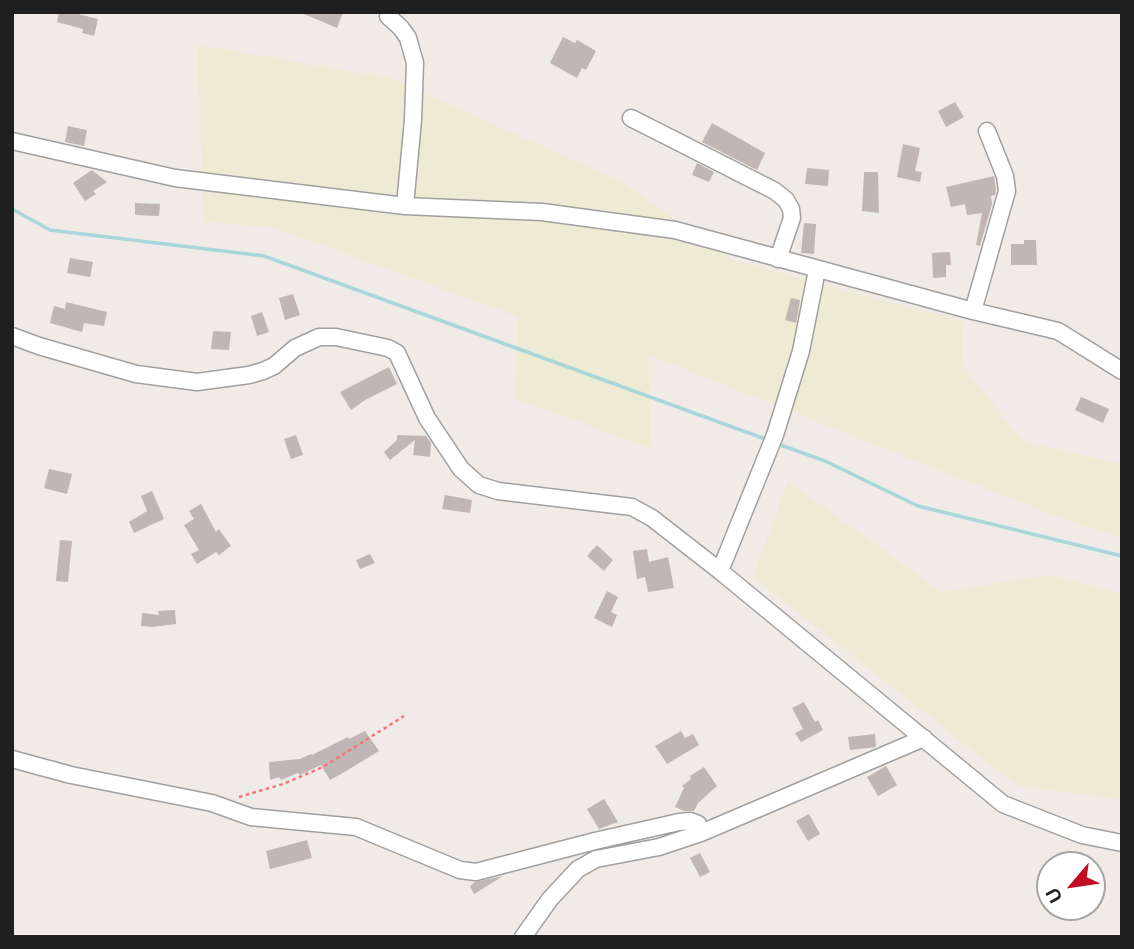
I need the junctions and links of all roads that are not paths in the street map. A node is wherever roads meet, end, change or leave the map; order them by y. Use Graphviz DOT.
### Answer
graph roads {
  1 [pos="388,16"];
  2 [pos="631,118"];
  3 [pos="988,131"];
  4 [pos="12,141"];
  5 [pos="405,206"];
  6 [pos="778,259"];
  7 [pos="817,270"];
  8 [pos="973,311"];
  9 [pos="12,335"];
  10 [pos="1122,371"];
  11 [pos="720,571"];
  12 [pos="924,738"];
  13 [pos="12,759"];
  14 [pos="701,833"];
  15 [pos="1122,843"];
  16 [pos="523,937"];
  1 -- 5 [label="street"];
  2 -- 6 [label="street"];
  3 -- 8 [label="street"];
  4 -- 5 [label="street"];
  5 -- 6 [label="street"];
  6 -- 7 [label="street"];
  7 -- 8 [label="street"];
  7 -- 11 [label="street"];
  8 -- 10 [label="street"];
  9 -- 11 [label="street"];
  11 -- 12 [label="street"];
  12 -- 14 [label="street"];
  12 -- 15 [label="street"];
  13 -- 14 [label="street"];
  14 -- 16 [label="street"];
}
